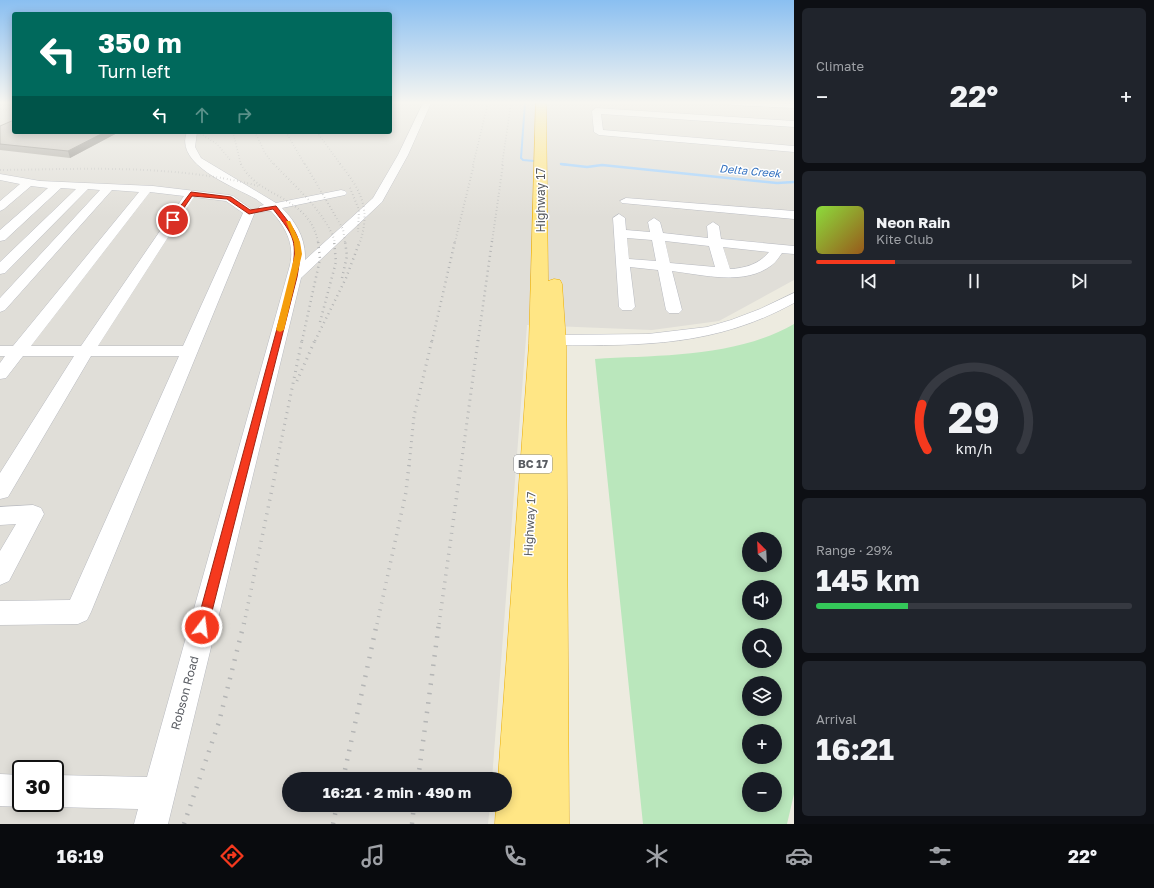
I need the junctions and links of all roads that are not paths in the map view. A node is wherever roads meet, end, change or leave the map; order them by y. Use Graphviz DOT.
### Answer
graph roads {
  1 [pos="189,141"];
  2 [pos="398,141"];
  3 [pos="409,141"];
  4 [pos="541,141"];
  5 [pos="553,141"];
  6 [pos="707,141"];
  7 [pos="794,149"];
  8 [pos="2,180"];
  9 [pos="29,182"];
  10 [pos="58,185"];
  11 [pos="85,186"];
  12 [pos="109,187"];
  13 [pos="147,189"];
  14 [pos="341,193"];
  15 [pos="191,194"];
  16 [pos="626,201"];
  17 [pos="0,207"];
  18 [pos="274,207"];
  19 [pos="249,212"];
  20 [pos="794,215"];
  21 [pos="619,218"];
  22 [pos="654,222"];
  23 [pos="682,225"];
  24 [pos="713,226"];
  25 [pos="620,234"];
  26 [pos="0,237"];
  27 [pos="657,237"];
  28 [pos="688,240"];
  29 [pos="715,243"];
  30 [pos="778,249"];
  31 [pos="794,250"];
  32 [pos="622,262"];
  33 [pos="664,267"];
  34 [pos="0,270"];
  35 [pos="295,272"];
  36 [pos="724,273"];
  37 [pos="794,297"];
  38 [pos="0,307"];
  39 [pos="626,307"];
  40 [pos="674,310"];
  41 [pos="556,340"];
  42 [pos="17,351"];
  43 [pos="86,351"];
  44 [pos="190,351"];
  45 [pos="0,352"];
  46 [pos="0,374"];
  47 [pos="0,492"];
  48 [pos="0,516"];
  49 [pos="0,574"];
  50 [pos="0,613"];
  51 [pos="0,790"];
  52 [pos="12,791"];
  53 [pos="64,791"];
  54 [pos="158,793"];
  55 [pos="150,824"];
  56 [pos="514,824"];
  57 [pos="550,824"];
  1 -- 18 [label="street, Robson Road"];
  2 -- 35 [label="street"];
  3 -- 35 [label="street"];
  4 -- 56 [label="highway, Highway 17 / BC 17"];
  5 -- 41 [label="highway, Highway 17 / BC 17"];
  6 -- 7 [label="street"];
  8 -- 9 [label="street"];
  9 -- 10 [label="street"];
  9 -- 17 [label="street"];
  10 -- 11 [label="street"];
  10 -- 26 [label="street"];
  11 -- 12 [label="street"];
  11 -- 34 [label="street"];
  12 -- 13 [label="street"];
  12 -- 38 [label="street"];
  13 -- 15 [label="street"];
  13 -- 42 [label="street"];
  14 -- 18 [label="street"];
  15 -- 19 [label="street"];
  15 -- 43 [label="street"];
  16 -- 20 [label="street"];
  18 -- 19 [label="street"];
  18 -- 35 [label="street, Robson Road"];
  19 -- 44 [label="street"];
  21 -- 25 [label="street"];
  22 -- 27 [label="street"];
  23 -- 28 [label="street"];
  24 -- 29 [label="street"];
  25 -- 27 [label="street"];
  25 -- 32 [label="street"];
  27 -- 28 [label="street"];
  27 -- 33 [label="street"];
  28 -- 29 [label="street"];
  29 -- 30 [label="street"];
  29 -- 36 [label="street"];
  30 -- 31 [label="street"];
  30 -- 36 [label="street"];
  32 -- 33 [label="street"];
  32 -- 39 [label="street"];
  33 -- 36 [label="street"];
  33 -- 40 [label="street"];
  35 -- 54 [label="street, Robson Road"];
  37 -- 41 [label="street"];
  41 -- 57 [label="highway, Highway 17 / BC 17"];
  42 -- 43 [label="street"];
  42 -- 45 [label="street"];
  42 -- 46 [label="street"];
  43 -- 44 [label="street"];
  43 -- 47 [label="street"];
  44 -- 50 [label="street"];
  48 -- 49 [label="street"];
  51 -- 52 [label="street"];
  53 -- 54 [label="street"];
  54 -- 55 [label="street, Robson Road"];
}
